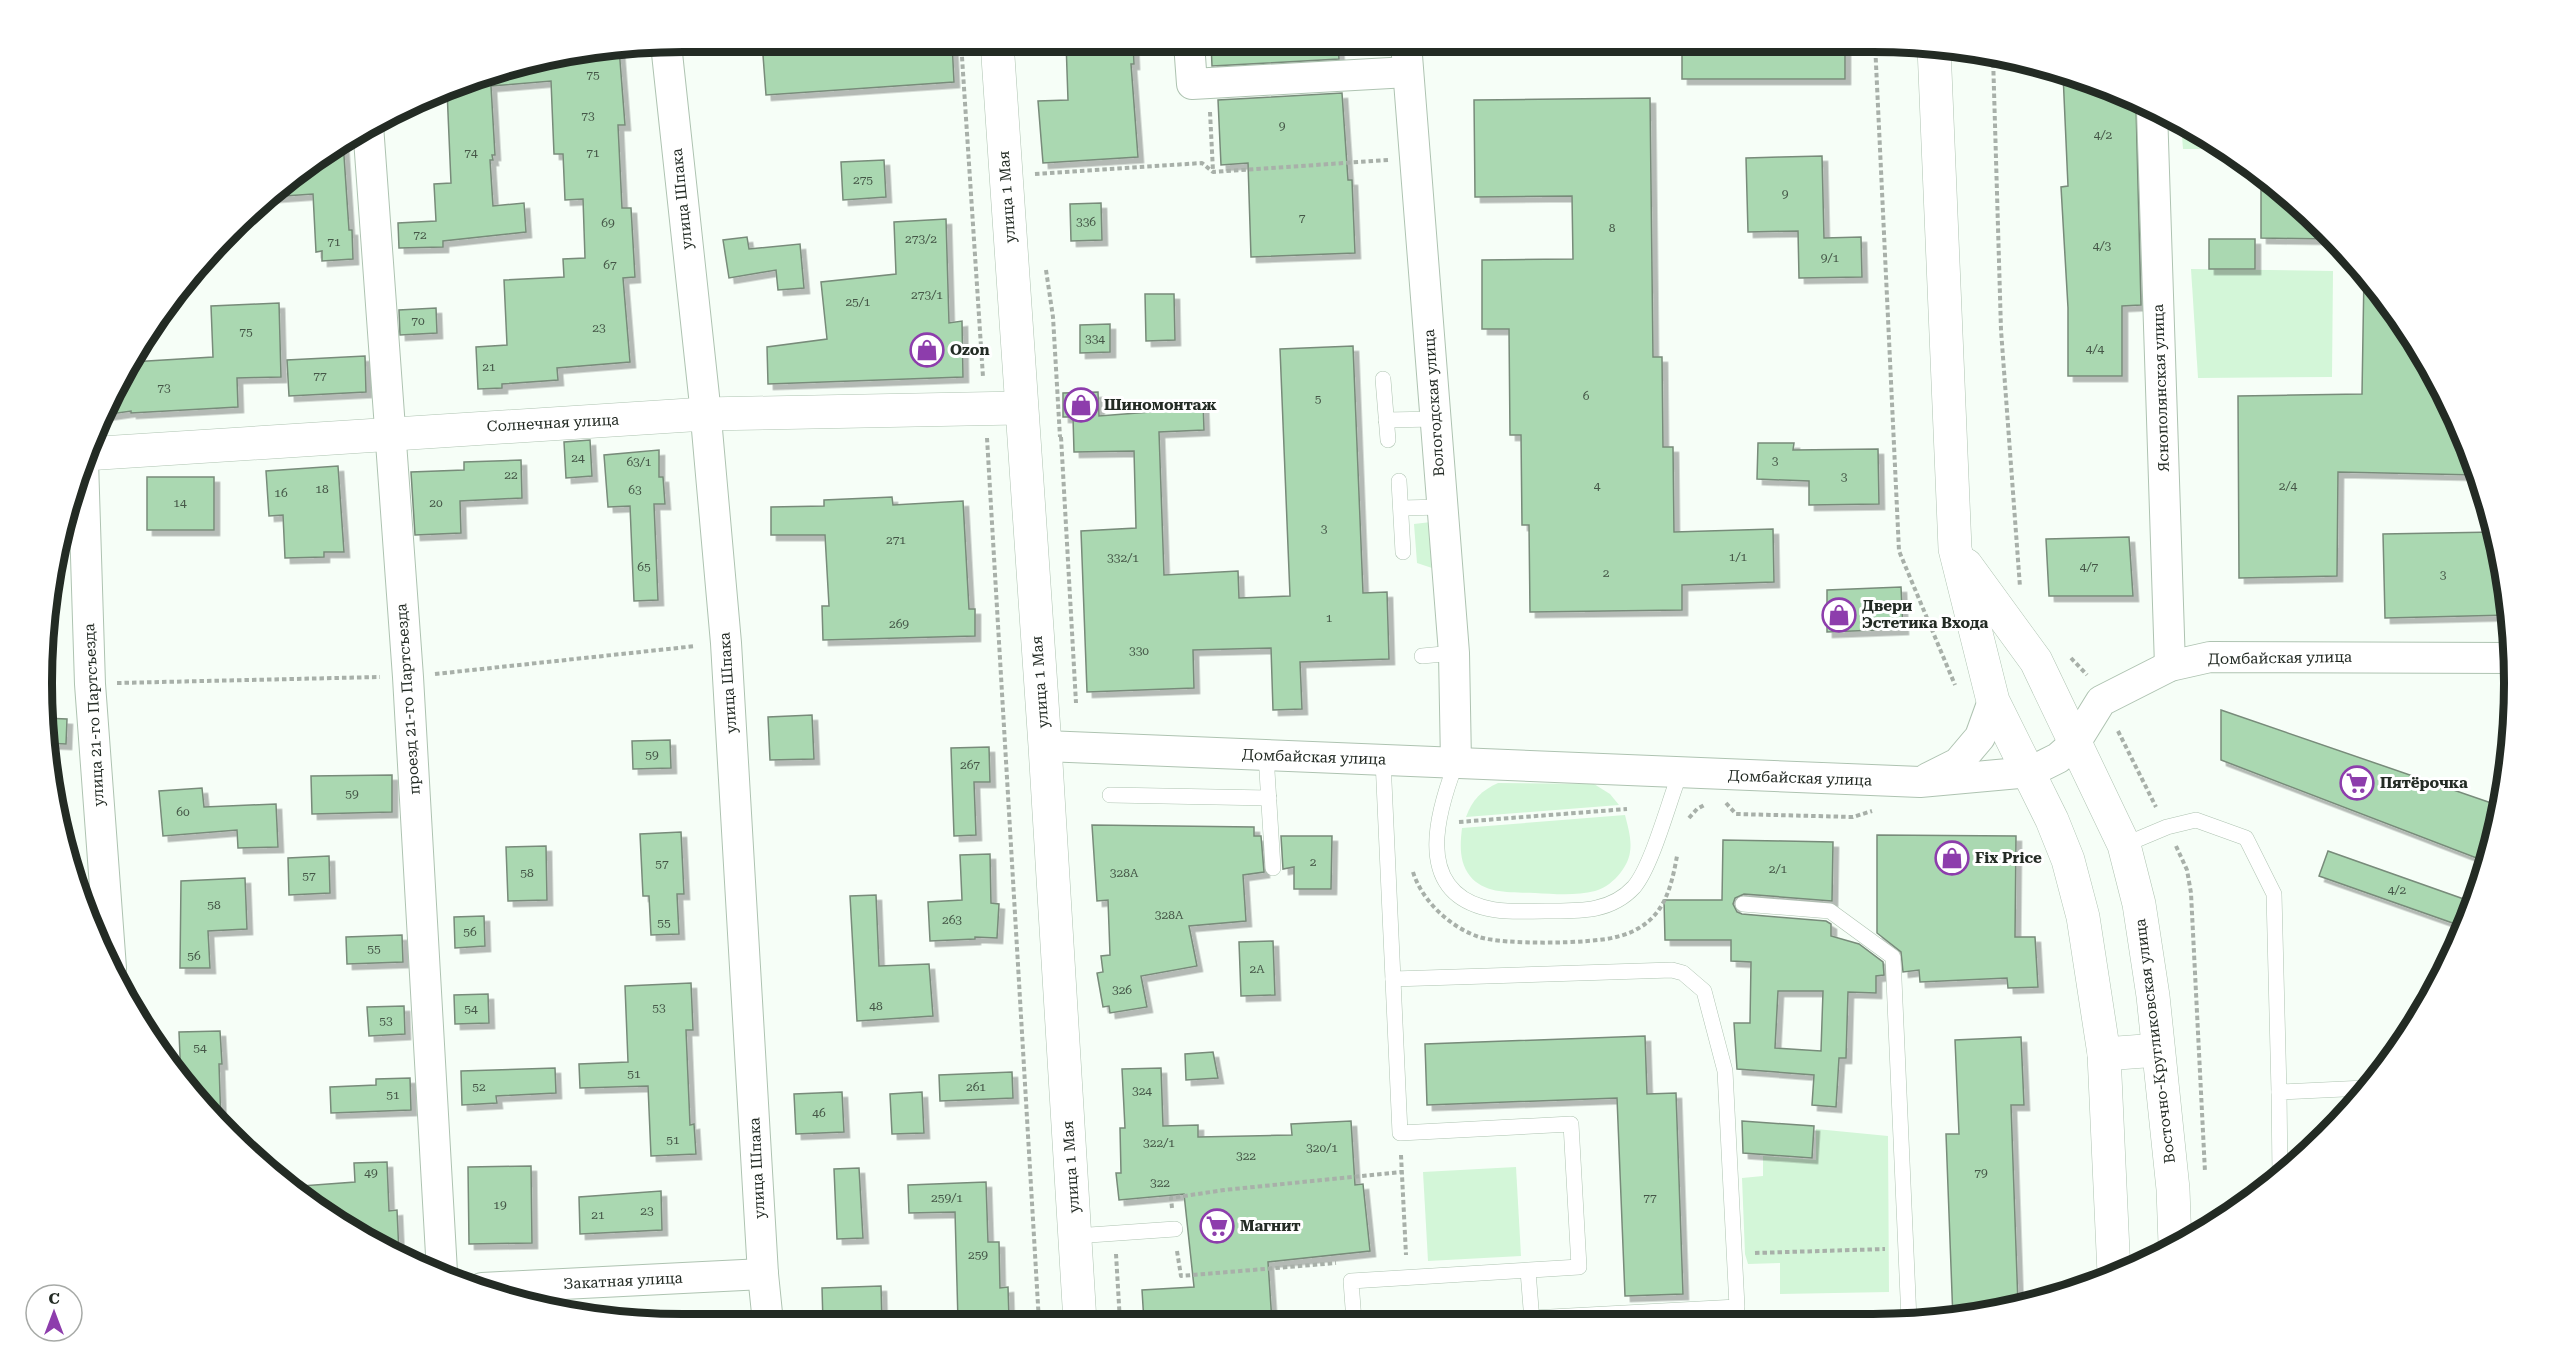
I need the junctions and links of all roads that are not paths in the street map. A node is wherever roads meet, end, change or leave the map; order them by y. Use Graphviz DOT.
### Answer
graph roads {
  1 [pos="998,52"];
  2 [pos="1190,52"];
  3 [pos="667,53"];
  4 [pos="1934,56"];
  5 [pos="1407,57"];
  6 [pos="2152,118"];
  7 [pos="369,137"];
  8 [pos="1383,380"];
  9 [pos="1020,408"];
  10 [pos="705,414"];
  11 [pos="1436,419"];
  12 [pos="1386,420"];
  13 [pos="390,433"];
  14 [pos="1388,440"];
  15 [pos="97,453"];
  16 [pos="1399,481"];
  17 [pos="84,488"];
  18 [pos="1443,507"];
  19 [pos="1401,508"];
  20 [pos="1955,549"];
  21 [pos="1403,552"];
  22 [pos="1454,653"];
  23 [pos="1422,656"];
  24 [pos="2503,658"];
  25 [pos="2170,666"];
  26 [pos="1993,701"];
  27 [pos="2075,743"];
  28 [pos="1045,746"];
  29 [pos="1266,755"];
  30 [pos="1383,760"];
  31 [pos="1456,763"];
  32 [pos="2030,772"];
  33 [pos="1680,773"];
  34 [pos="1920,782"];
  35 [pos="1110,795"];
  36 [pos="1269,798"];
  37 [pos="2124,845"];
  38 [pos="1273,868"];
  39 [pos="1743,904"];
  40 [pos="109,943"];
  41 [pos="1393,979"];
  42 [pos="2158,1050"];
  43 [pos="2104,1054"];
  44 [pos="2357,1088"];
  45 [pos="2279,1092"];
  46 [pos="2280,1166"];
  47 [pos="1174,1229"];
  48 [pos="1075,1236"];
  49 [pos="2175,1238"];
  50 [pos="442,1266"];
  51 [pos="2114,1267"];
  52 [pos="1528,1271"];
  53 [pos="763,1274"];
  54 [pos="501,1287"];
  55 [pos="1909,1313"];
  56 [pos="767,1314"];
  57 [pos="1080,1314"];
  58 [pos="1353,1314"];
  59 [pos="1532,1314"];
  60 [pos="1627,1314"];
  1 -- 9 [label="street, улица 1 Мая"];
  2 -- 5 [label="street"];
  3 -- 10 [label="street, улица Шпака"];
  4 -- 20 [label="street"];
  5 -- 11 [label="street, Вологодская улица"];
  6 -- 25 [label="street, Яснополянская улица"];
  7 -- 13 [label="street, проезд 21-го Партсъезда"];
  8 -- 12 [label="lane"];
  9 -- 10 [label="street, Солнечная улица"];
  9 -- 28 [label="street, улица 1 Мая"];
  10 -- 13 [label="street, Солнечная улица"];
  10 -- 53 [label="street, улица Шпака"];
  11 -- 12 [label="lane"];
  11 -- 18 [label="street, Вологодская улица"];
  12 -- 14 [label="lane"];
  13 -- 15 [label="street, Солнечная улица"];
  13 -- 50 [label="street, проезд 21-го Партсъезда"];
  16 -- 19 [label="lane"];
  17 -- 40 [label="street, улица 21-го Партсъезда"];
  18 -- 19 [label="lane"];
  18 -- 22 [label="street, Вологодская улица"];
  19 -- 21 [label="lane"];
  20 -- 26 [label="street"];
  20 -- 27 [label="street, Восточно-Кругликовская улица"];
  22 -- 23 [label="lane"];
  22 -- 31 [label="street, Вологодская улица"];
  24 -- 25 [label="street, Домбайская улица"];
  25 -- 27 [label="street, Домбайская улица"];
  26 -- 32 [label="street"];
  26 -- 34 [label="street"];
  27 -- 32 [label="street, Домбайская улица"];
  27 -- 37 [label="street, Восточно-Кругликовская улица"];
  28 -- 29 [label="street, Домбайская улица"];
  28 -- 48 [label="street, улица 1 Мая"];
  29 -- 30 [label="street, Домбайская улица"];
  29 -- 36 [label="lane"];
  30 -- 31 [label="street, Домбайская улица"];
  30 -- 41 [label="lane"];
  31 -- 33 [label="street, Домбайская улица"];
  31 -- 33 [label="lane"];
  32 -- 34 [label="street, Домбайская улица"];
  32 -- 43 [label="street"];
  33 -- 34 [label="street, Домбайская улица"];
  35 -- 36 [label="lane"];
  36 -- 38 [label="lane"];
  37 -- 42 [label="street, Восточно-Кругликовская улица"];
  37 -- 45 [label="lane"];
  39 -- 55 [label="lane"];
  41 -- 52 [label="lane"];
  41 -- 60 [label="lane"];
  42 -- 43 [label="street"];
  42 -- 49 [label="street, Восточно-Кругликовская улица"];
  43 -- 51 [label="street"];
  44 -- 45 [label="lane"];
  45 -- 46 [label="lane"];
  47 -- 48 [label="lane"];
  48 -- 57 [label="street, улица 1 Мая"];
  52 -- 58 [label="lane"];
  52 -- 59 [label="lane"];
  53 -- 54 [label="street, Закатная улица"];
  53 -- 56 [label="street, улица Шпака"];
}
